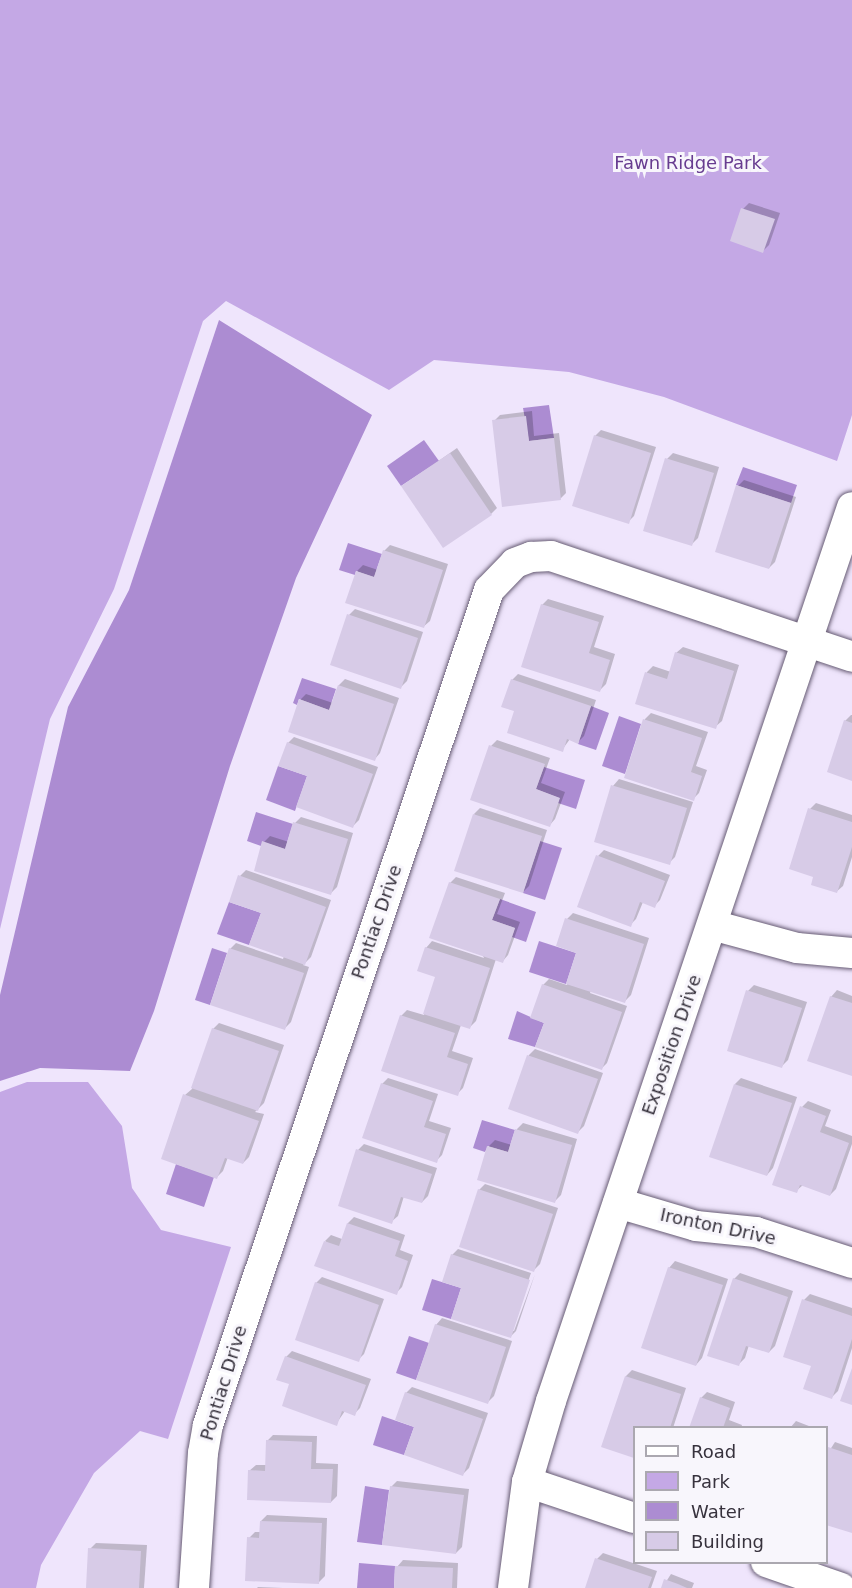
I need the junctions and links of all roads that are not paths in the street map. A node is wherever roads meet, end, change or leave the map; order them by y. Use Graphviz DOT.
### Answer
graph roads {
  1 [pos="852,507"];
  2 [pos="806,642"];
  3 [pos="852,657"];
  4 [pos="712,925"];
  5 [pos="852,952"];
  6 [pos="618,1203"];
  7 [pos="852,1263"];
  8 [pos="527,1482"];
  9 [pos="633,1518"];
  10 [pos="769,1564"];
  11 [pos="194,1588"];
  12 [pos="513,1588"];
  13 [pos="842,1588"];
  1 -- 2 [label="street, Exposition Drive"];
  2 -- 3 [label="street, Pontiac Drive"];
  2 -- 4 [label="street, Exposition Drive"];
  2 -- 11 [label="street, Pontiac Drive"];
  4 -- 5 [label="street"];
  4 -- 6 [label="street, Exposition Drive"];
  6 -- 7 [label="street, Ironton Drive"];
  6 -- 8 [label="street, Exposition Drive"];
  8 -- 9 [label="street"];
  8 -- 12 [label="street, Exposition Drive"];
  10 -- 13 [label="street"];
}
